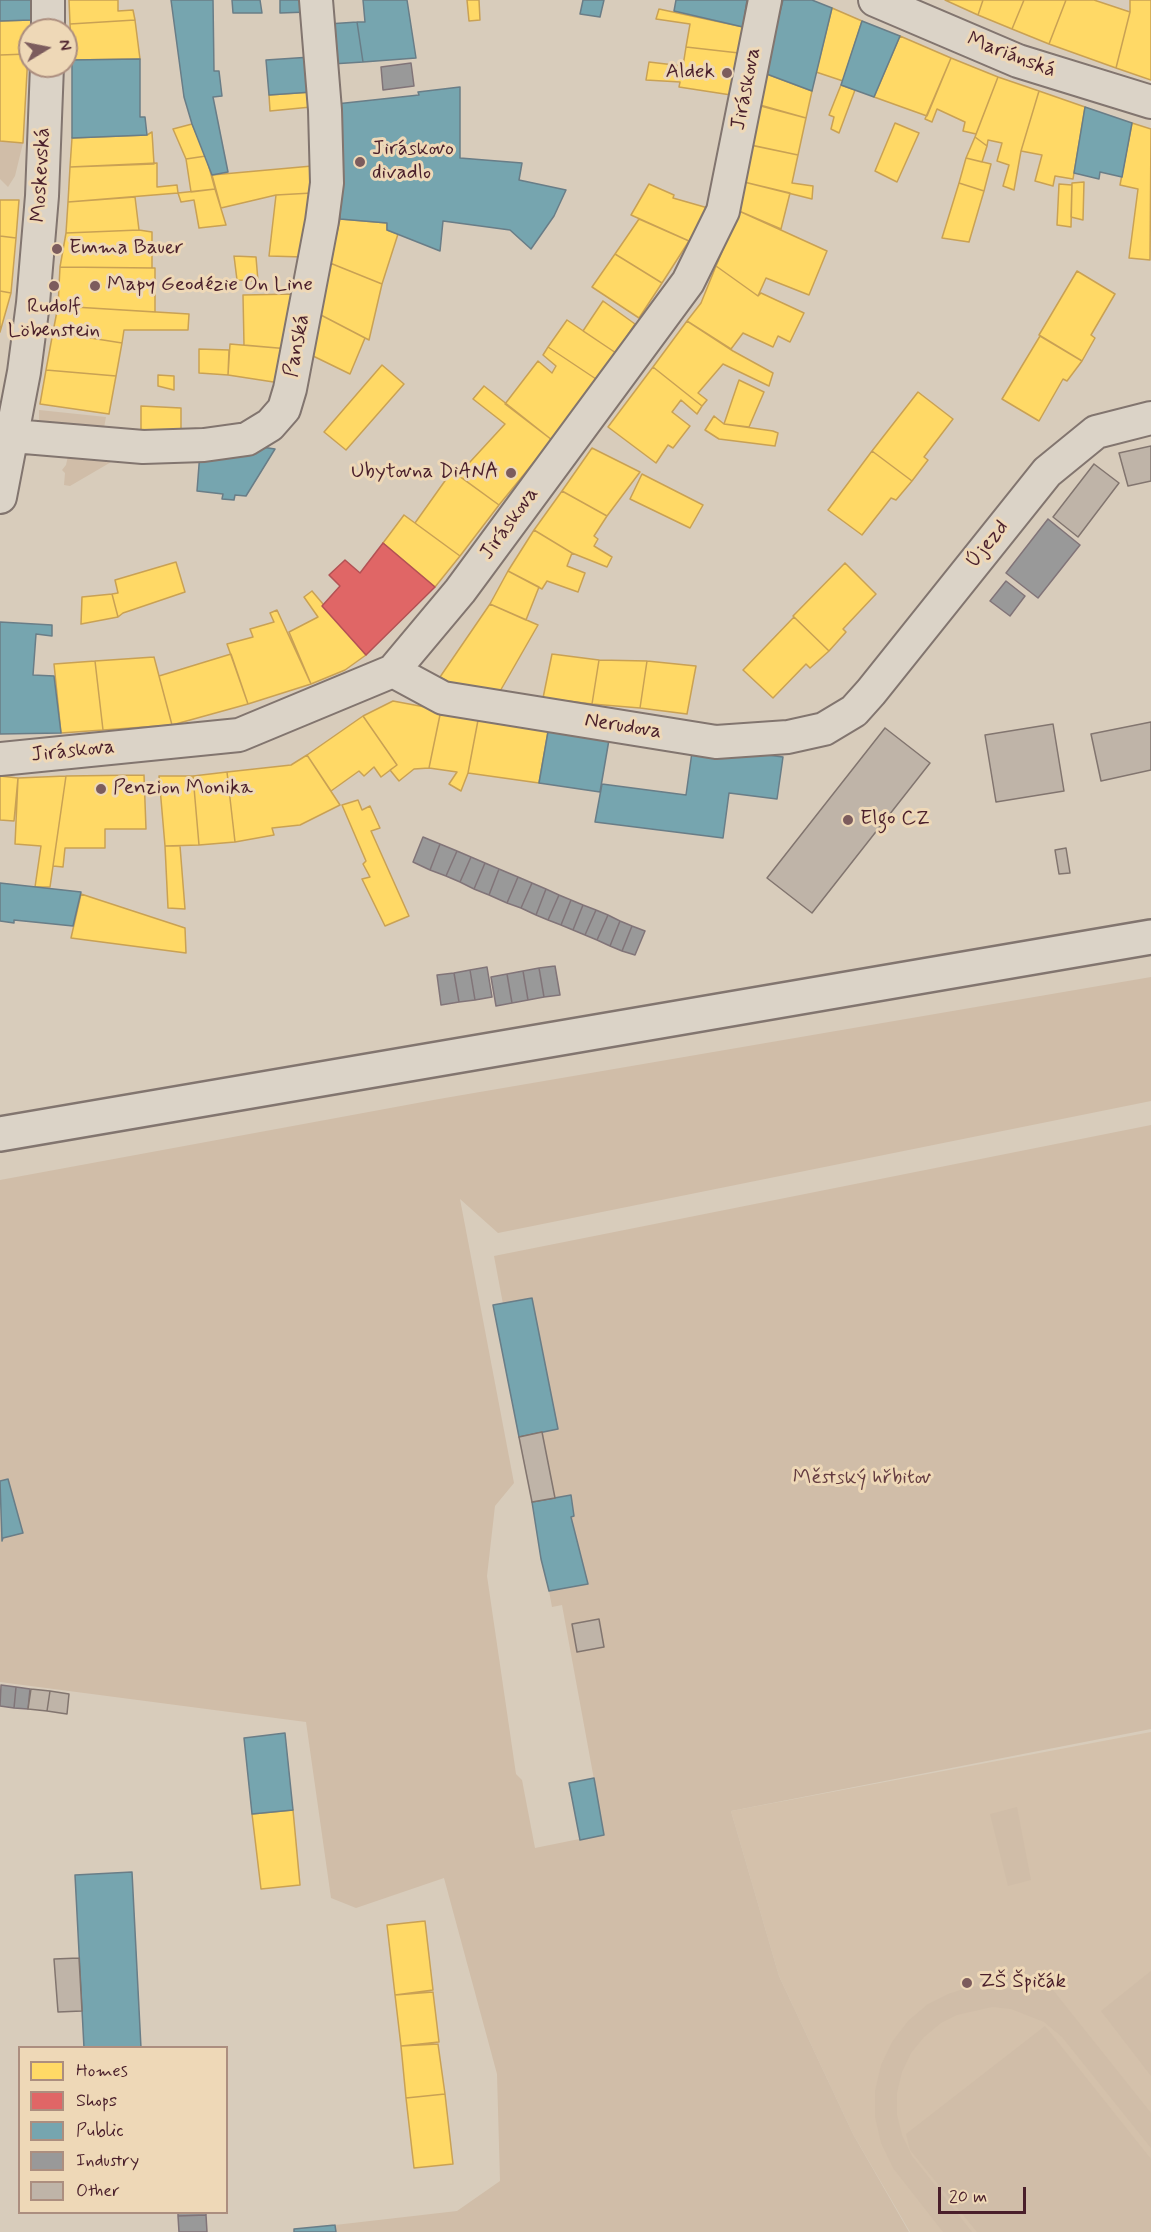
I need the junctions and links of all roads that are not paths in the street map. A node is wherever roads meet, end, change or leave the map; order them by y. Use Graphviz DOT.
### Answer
graph roads {
  1 [pos="48,0"];
  2 [pos="316,0"];
  3 [pos="765,0"];
  4 [pos="874,0"];
  5 [pos="48,18"];
  6 [pos="47,78"];
  7 [pos="1151,102"];
  8 [pos="12,371"];
  9 [pos="1151,418"];
  10 [pos="13,436"];
  11 [pos="0,497"];
  12 [pos="393,671"];
  13 [pos="854,711"];
  14 [pos="0,759"];
  15 [pos="1151,937"];
  16 [pos="0,1134"];
  1 -- 5 [label="street"];
  2 -- 10 [label="street, Panská"];
  3 -- 12 [label="street, Jiráskova"];
  4 -- 7 [label="street, Mariánská"];
  6 -- 8 [label="street, Moskevská"];
  8 -- 10 [label="street, Moskevská"];
  9 -- 13 [label="street, Újezd"];
  10 -- 11 [label="street, Moskevská"];
  12 -- 13 [label="street, Nerudova"];
  12 -- 14 [label="street, Jiráskova"];
  15 -- 16 [label="main road"];
}
